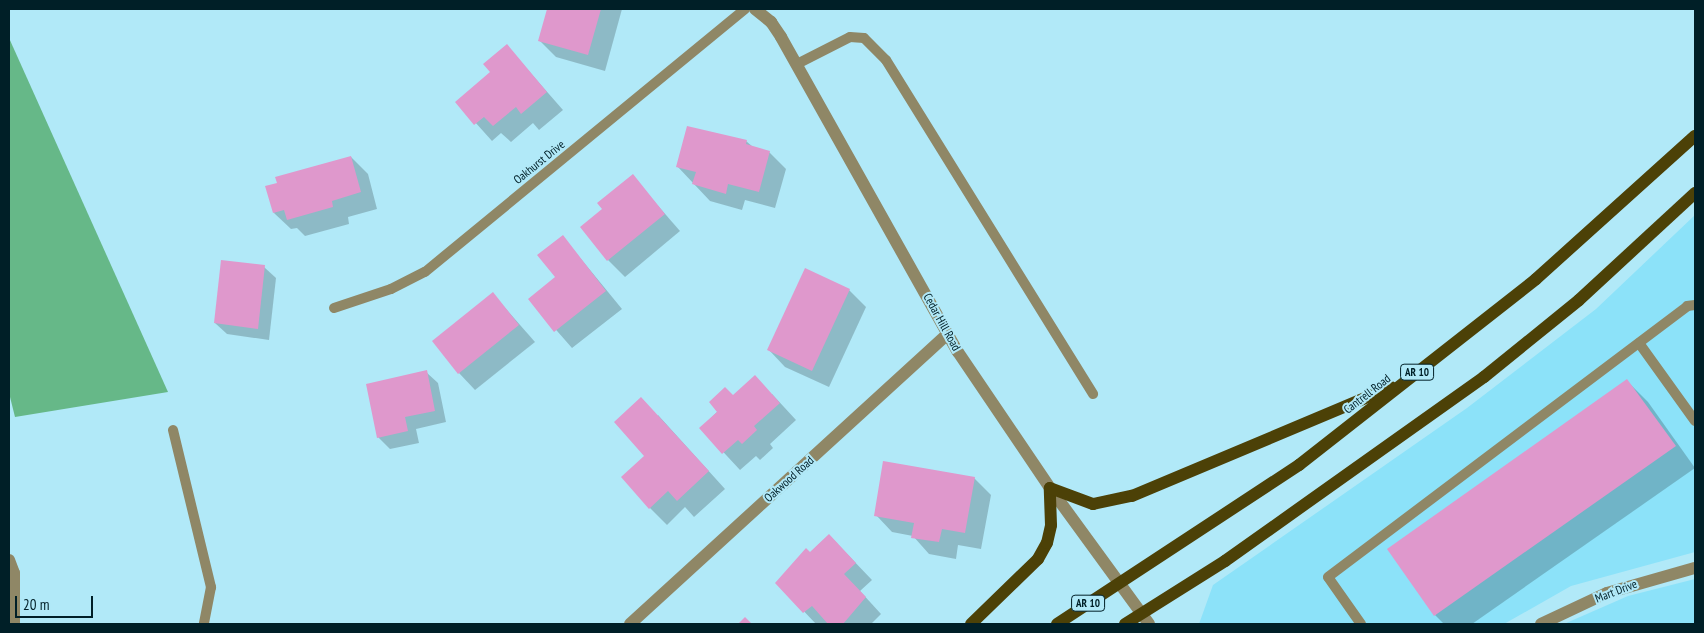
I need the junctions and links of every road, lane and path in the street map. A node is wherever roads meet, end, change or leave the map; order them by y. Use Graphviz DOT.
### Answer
graph roads {
  1 [pos="745,9"];
  2 [pos="755,9"];
  3 [pos="797,64"];
  4 [pos="1695,136"];
  5 [pos="1695,193"];
  6 [pos="1695,305"];
  7 [pos="334,308"];
  8 [pos="948,334"];
  9 [pos="1639,342"];
  10 [pos="1405,381"];
  11 [pos="1093,394"];
  12 [pos="1695,421"];
  13 [pos="173,430"];
  14 [pos="1050,488"];
  15 [pos="9,560"];
  16 [pos="1695,568"];
  17 [pos="1120,583"];
  18 [pos="1146,619"];
  19 [pos="14,624"];
  20 [pos="204,624"];
  21 [pos="630,624"];
  22 [pos="971,624"];
  23 [pos="1057,624"];
  24 [pos="1126,624"];
  25 [pos="1362,624"];
  26 [pos="1540,624"];
  1 -- 7 [label="lane, Oakhurst Drive"];
  2 -- 3 [label="street, Cedar Hill Road"];
  3 -- 8 [label="street, Cedar Hill Road"];
  3 -- 11 [label="lane"];
  4 -- 10 [label="main road, Cantrell Road / AR 10"];
  5 -- 18 [label="main road"];
  6 -- 9 [label="lane"];
  8 -- 14 [label="street, Cedar Hill Road"];
  8 -- 21 [label="street, Oakwood Road"];
  9 -- 12 [label="lane"];
  9 -- 25 [label="lane"];
  10 -- 14 [label="main road"];
  10 -- 17 [label="main road, Cantrell Road / AR 10"];
  13 -- 20 [label="lane"];
  14 -- 17 [label="street, Cedar Hill Road"];
  14 -- 22 [label="main road"];
  15 -- 19 [label="street"];
  16 -- 26 [label="street, Mart Drive"];
  17 -- 18 [label="street, Cedar Hill Road"];
  17 -- 23 [label="main road, Cantrell Road / AR 10"];
  18 -- 24 [label="main road"];
}
